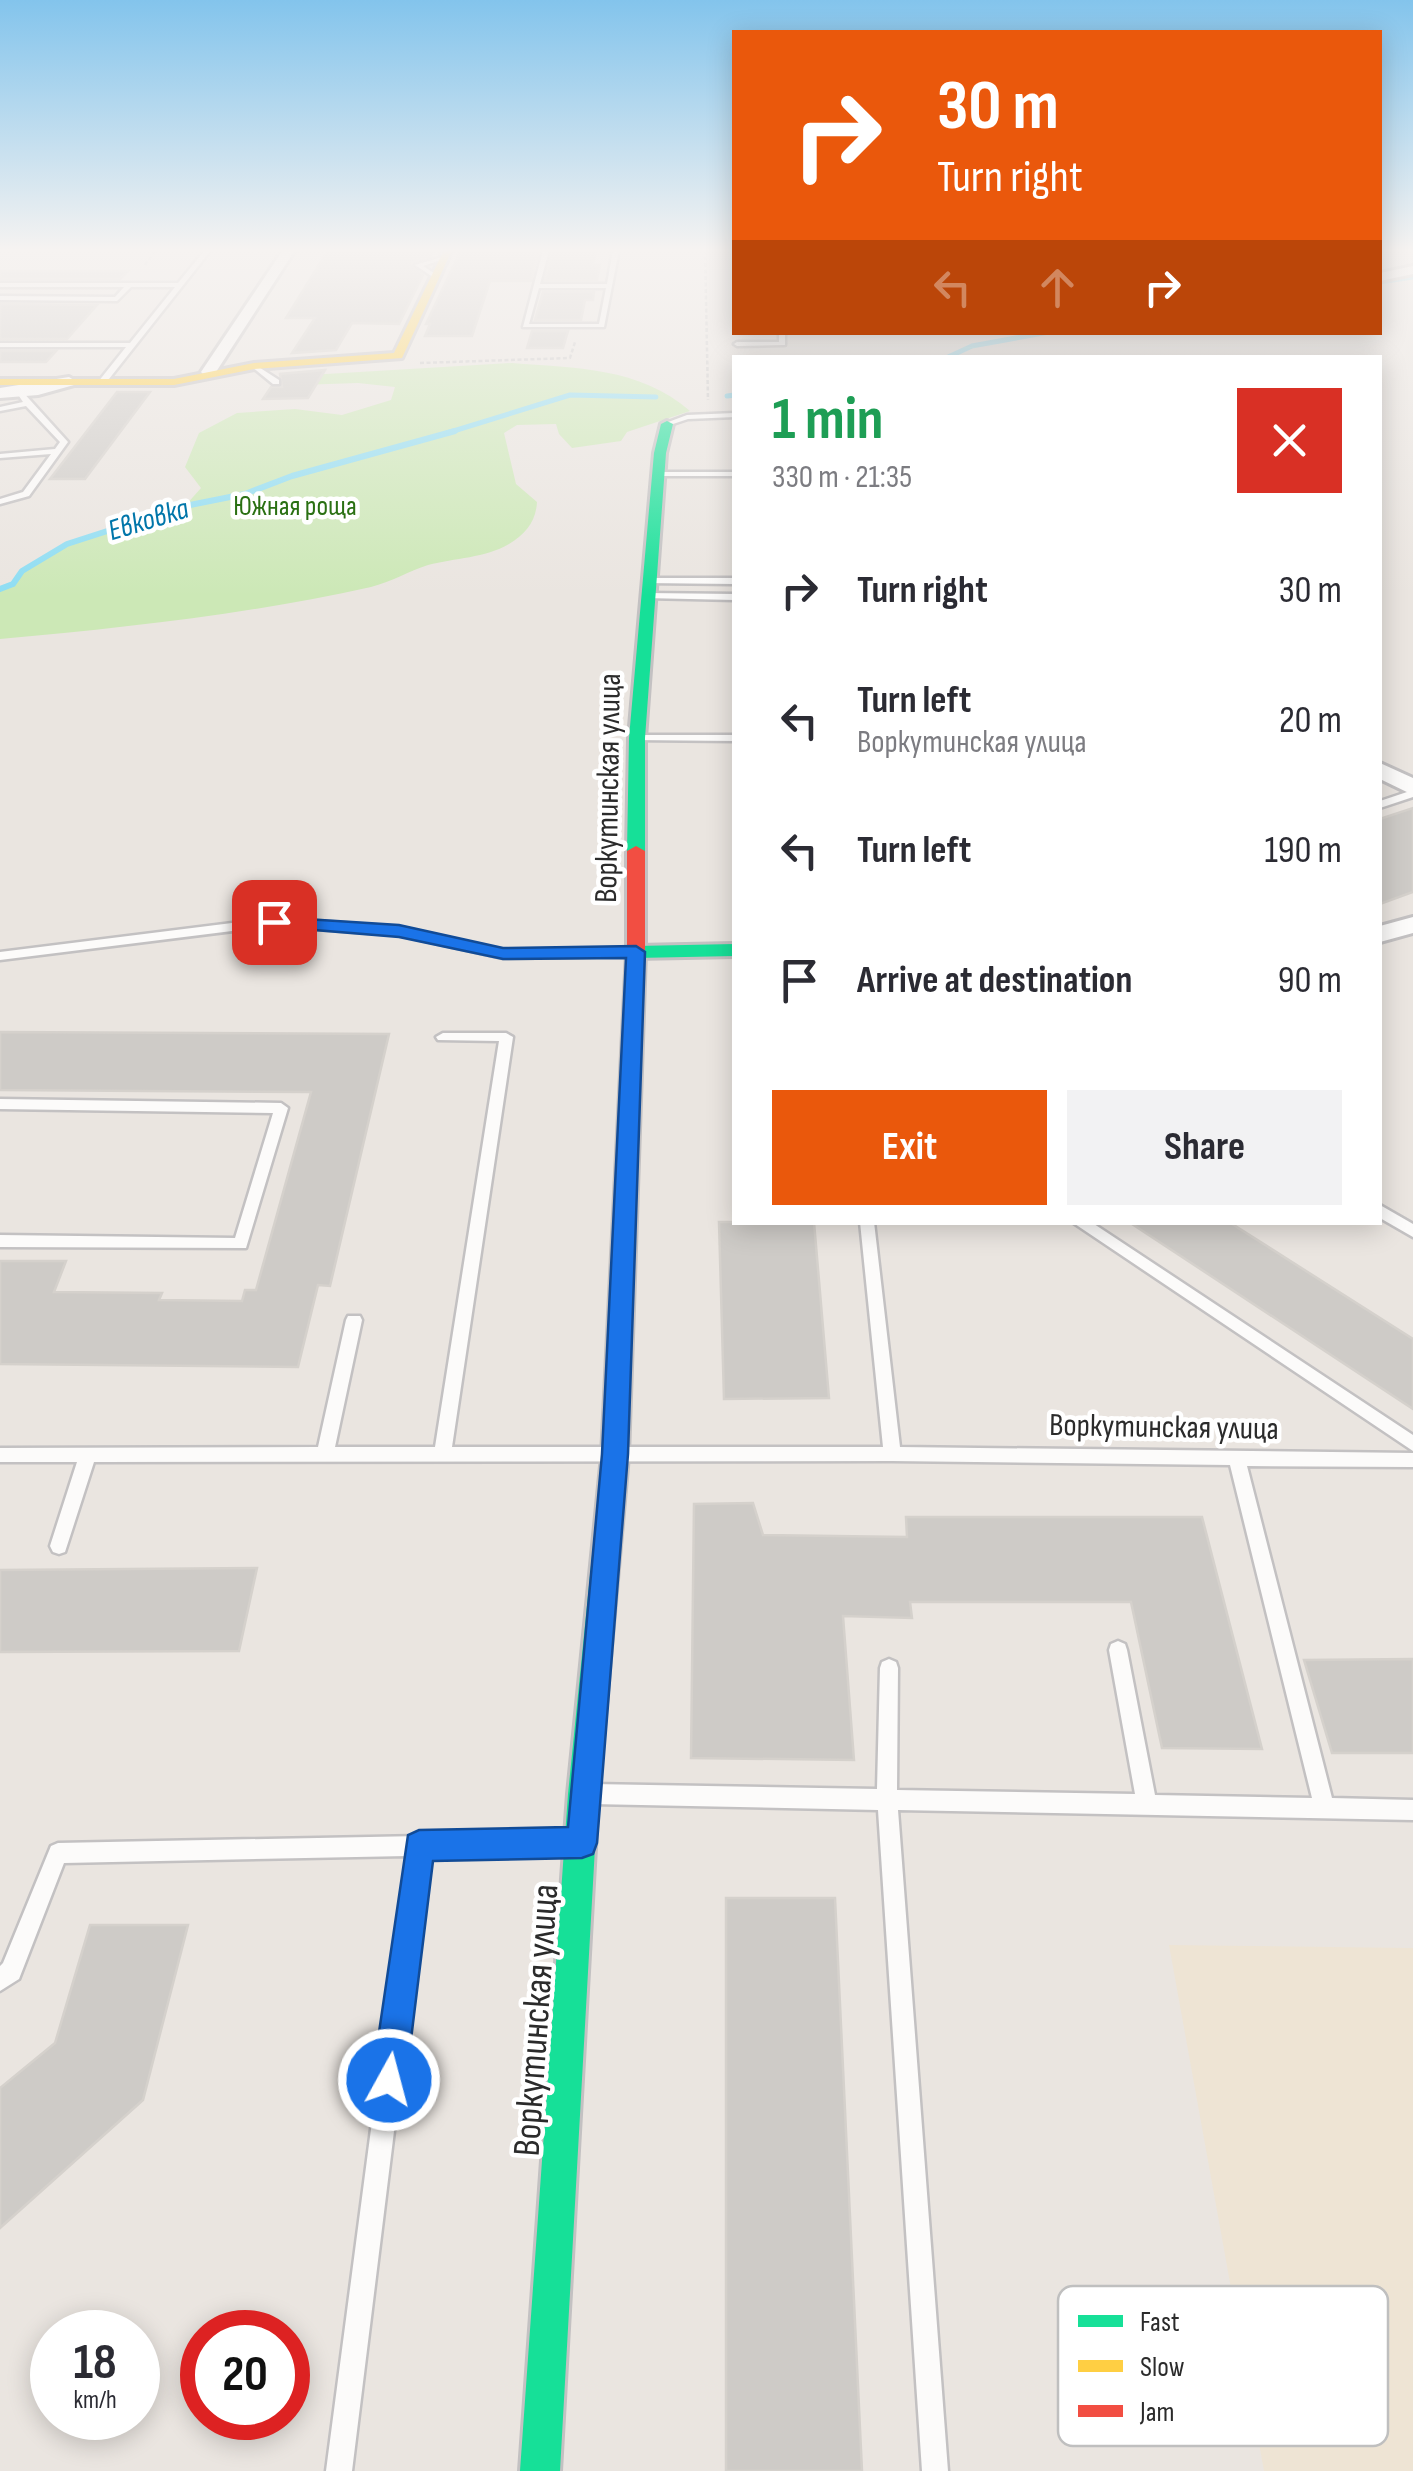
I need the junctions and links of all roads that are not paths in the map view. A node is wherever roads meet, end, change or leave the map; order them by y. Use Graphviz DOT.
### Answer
graph roads {
  1 [pos="116,365"];
  2 [pos="213,365"];
  3 [pos="264,365"];
  4 [pos="254,366"];
  5 [pos="209,372"];
  6 [pos="102,382"];
  7 [pos="276,382"];
  8 [pos="0,392"];
  9 [pos="15,392"];
  10 [pos="0,409"];
  11 [pos="732,415"];
  12 [pos="666,424"];
  13 [pos="57,451"];
  14 [pos="0,456"];
  15 [pos="658,474"];
  16 [pos="732,474"];
  17 [pos="0,502"];
  18 [pos="732,581"];
  19 [pos="647,589"];
  20 [pos="732,597"];
  21 [pos="637,738"];
  22 [pos="732,738"];
  23 [pos="1382,771"];
  24 [pos="1413,790"];
  25 [pos="1382,804"];
  26 [pos="1413,925"];
  27 [pos="1382,933"];
  28 [pos="732,950"];
  29 [pos="636,952"];
  30 [pos="0,956"];
  31 [pos="443,1037"];
  32 [pos="2,1108"];
  33 [pos="1382,1211"];
  34 [pos="867,1225"];
  35 [pos="1084,1225"];
  36 [pos="1413,1231"];
  37 [pos="0,1241"];
  38 [pos="354,1320"];
  39 [pos="1413,1444"];
  40 [pos="615,1454"];
  41 [pos="892,1454"];
  42 [pos="88,1455"];
  43 [pos="325,1455"];
  44 [pos="442,1455"];
  45 [pos="0,1456"];
  46 [pos="1413,1460"];
  47 [pos="1237,1461"];
  48 [pos="60,1546"];
  49 [pos="1118,1650"];
  50 [pos="889,1668"];
  51 [pos="583,1794"];
  52 [pos="886,1797"];
  53 [pos="1147,1806"];
  54 [pos="1325,1809"];
  55 [pos="1413,1810"];
  56 [pos="582,1843"];
  57 [pos="419,1846"];
  58 [pos="0,1980"];
  59 [pos="339,2471"];
  60 [pos="540,2471"];
  61 [pos="935,2471"];
  1 -- 6 [label="lane"];
  2 -- 5 [label="street"];
  3 -- 4 [label="street"];
  4 -- 5 [label="street"];
  4 -- 7 [label="lane"];
  5 -- 6 [label="street"];
  6 -- 9 [label="street"];
  8 -- 9 [label="street"];
  9 -- 10 [label="lane"];
  9 -- 13 [label="lane"];
  11 -- 12 [label="lane"];
  12 -- 15 [label="street, Воркутинская улица"];
  13 -- 14 [label="lane"];
  13 -- 17 [label="lane"];
  15 -- 16 [label="lane"];
  15 -- 19 [label="street, Воркутинская улица"];
  18 -- 19 [label="lane"];
  19 -- 20 [label="lane"];
  19 -- 21 [label="street, Воркутинская улица"];
  21 -- 22 [label="lane"];
  21 -- 29 [label="street, Воркутинская улица"];
  23 -- 24 [label="street"];
  24 -- 25 [label="lane"];
  26 -- 27 [label="street"];
  28 -- 29 [label="street"];
  29 -- 30 [label="lane"];
  29 -- 40 [label="street, Воркутинская улица"];
  31 -- 44 [label="lane"];
  32 -- 37 [label="lane"];
  33 -- 36 [label="lane"];
  34 -- 41 [label="lane"];
  35 -- 39 [label="lane"];
  38 -- 43 [label="lane"];
  40 -- 41 [label="lane, Воркутинская улица"];
  40 -- 44 [label="lane"];
  40 -- 51 [label="street, Воркутинская улица"];
  41 -- 47 [label="lane, Воркутинская улица"];
  42 -- 43 [label="lane"];
  42 -- 45 [label="lane"];
  42 -- 48 [label="lane"];
  43 -- 44 [label="lane"];
  46 -- 47 [label="lane, Воркутинская улица"];
  47 -- 54 [label="lane"];
  49 -- 53 [label="lane"];
  50 -- 52 [label="lane"];
  51 -- 52 [label="lane"];
  51 -- 56 [label="street, Воркутинская улица"];
  52 -- 53 [label="lane"];
  52 -- 61 [label="lane"];
  53 -- 54 [label="lane"];
  54 -- 55 [label="lane"];
  56 -- 57 [label="lane"];
  56 -- 60 [label="street, Воркутинская улица"];
  57 -- 58 [label="lane"];
  57 -- 59 [label="lane"];
}
